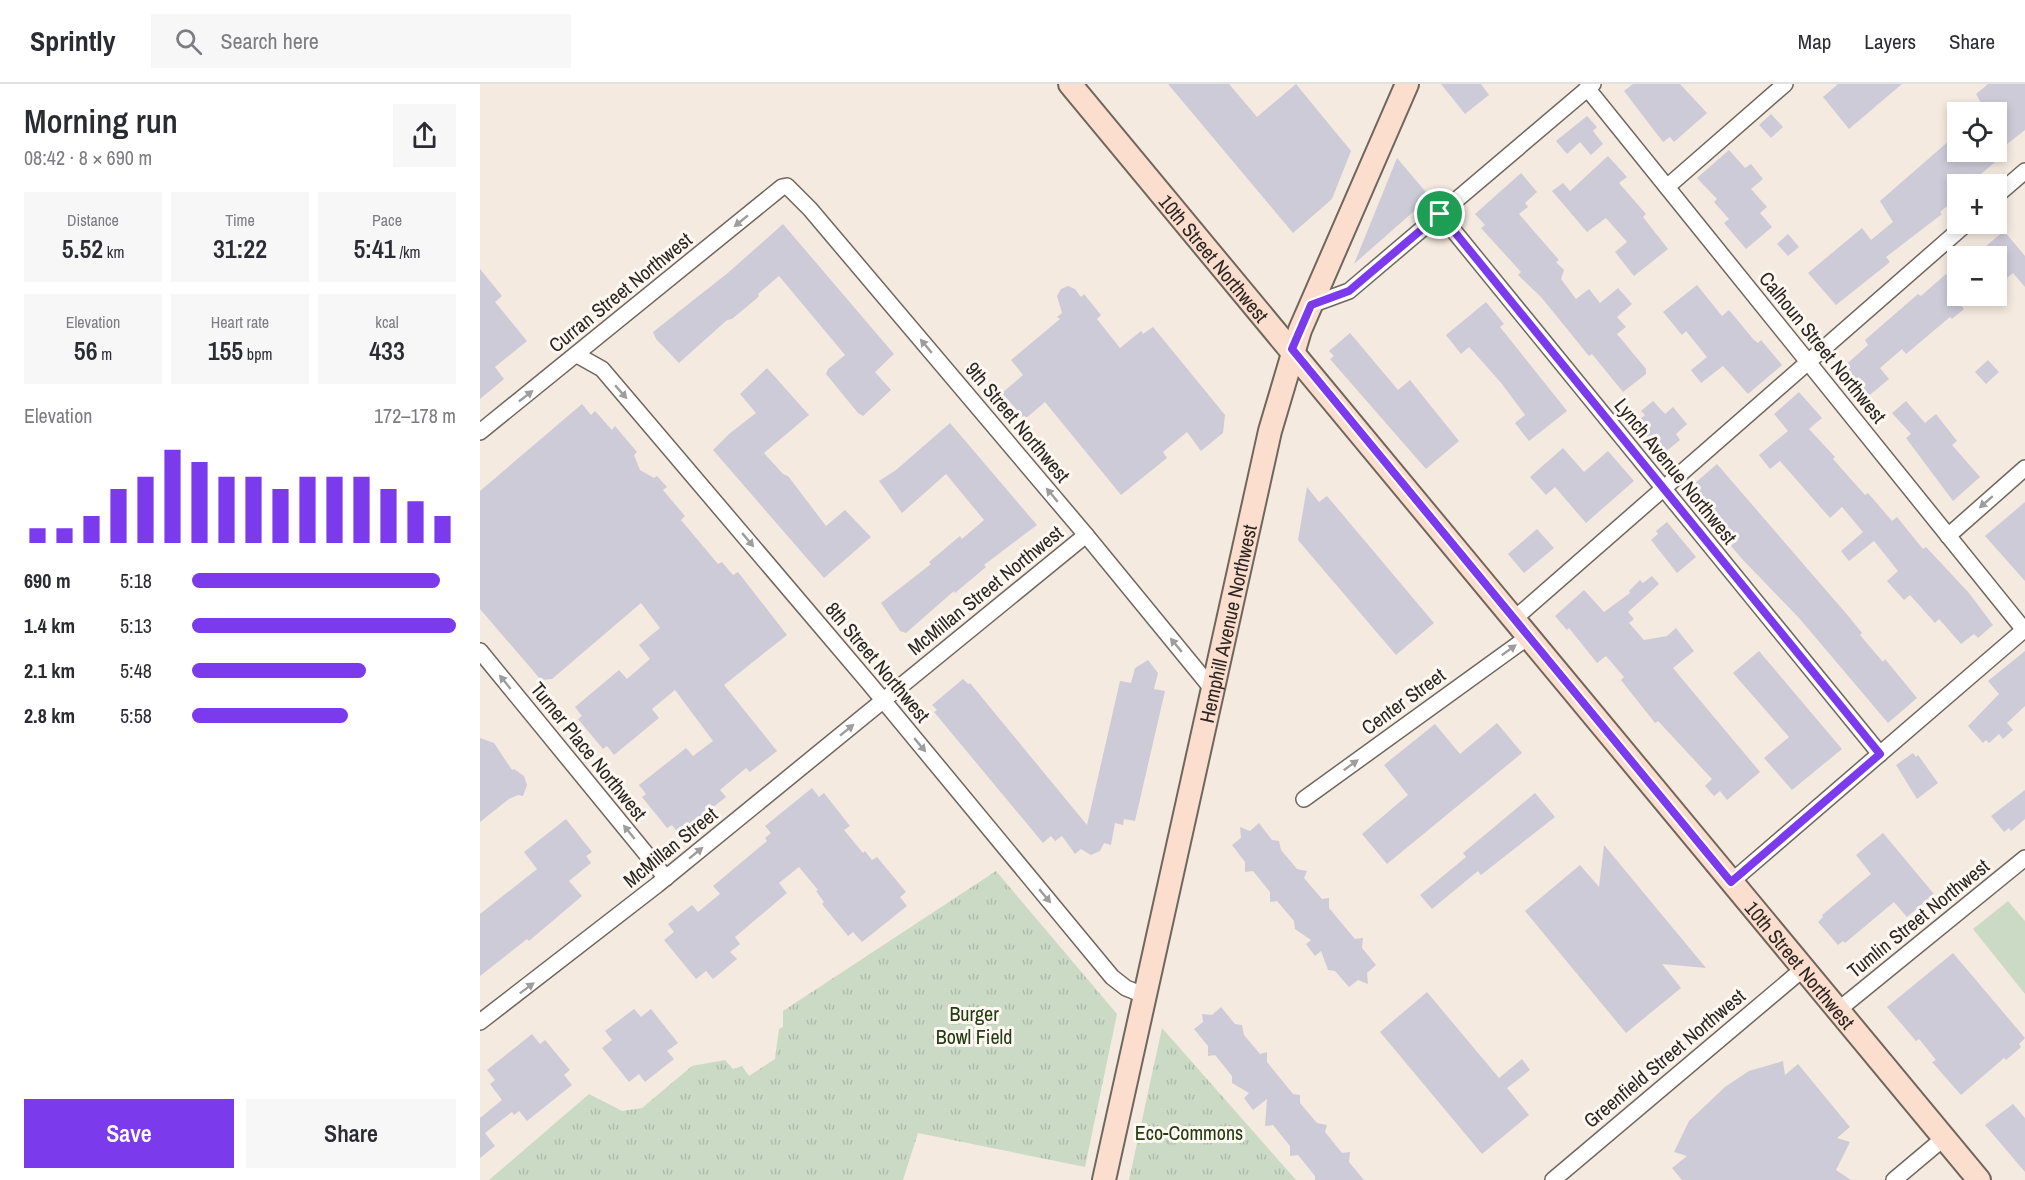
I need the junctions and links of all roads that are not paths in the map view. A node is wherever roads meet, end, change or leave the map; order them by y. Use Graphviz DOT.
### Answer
graph roads {
  1 [pos="1070,84"];
  2 [pos="1407,84"];
  3 [pos="1785,84"];
  4 [pos="1590,86"];
  5 [pos="2025,171"];
  6 [pos="787,186"];
  7 [pos="1667,187"];
  8 [pos="2007,187"];
  9 [pos="1440,214"];
  10 [pos="1955,234"];
  11 [pos="1311,305"];
  12 [pos="1292,349"];
  13 [pos="577,355"];
  14 [pos="1808,362"];
  15 [pos="480,432"];
  16 [pos="2025,468"];
  17 [pos="1664,489"];
  18 [pos="1086,535"];
  19 [pos="1948,536"];
  20 [pos="1521,628"];
  21 [pos="2025,630"];
  22 [pos="480,651"];
  23 [pos="1213,690"];
  24 [pos="883,700"];
  25 [pos="1880,754"];
  26 [pos="1304,799"];
  27 [pos="2025,858"];
  28 [pos="666,878"];
  29 [pos="1731,882"];
  30 [pos="1803,969"];
  31 [pos="1146,996"];
  32 [pos="1837,1011"];
  33 [pos="480,1022"];
  34 [pos="1944,1138"];
  35 [pos="1104,1180"];
  36 [pos="1553,1180"];
  37 [pos="1894,1180"];
  38 [pos="1979,1180"];
  1 -- 12 [label="main road, 10th Street Northwest"];
  2 -- 11 [label="main road, Hemphill Avenue Northwest"];
  3 -- 7 [label="street"];
  4 -- 7 [label="street, Calhoun Street Northwest"];
  4 -- 9 [label="street"];
  5 -- 8 [label="street"];
  6 -- 13 [label="street, Curran Street Northwest, one-way"];
  18 -- 6 [label="street, 9th Street Northwest, one-way"];
  7 -- 14 [label="street, Calhoun Street Northwest"];
  9 -- 11 [label="street"];
  9 -- 17 [label="street, Lynch Avenue Northwest"];
  10 -- 14 [label="street, Center Street"];
  11 -- 12 [label="main road, Hemphill Avenue Northwest"];
  12 -- 20 [label="main road, 10th Street Northwest"];
  12 -- 23 [label="main road, Hemphill Avenue Northwest"];
  15 -- 13 [label="street, Curran Street Northwest, one-way"];
  13 -- 24 [label="street, 8th Street Northwest, one-way"];
  14 -- 17 [label="street, Center Street"];
  14 -- 19 [label="street, Calhoun Street Northwest"];
  16 -- 19 [label="street, one-way"];
  17 -- 20 [label="street, Center Street"];
  17 -- 25 [label="street, Lynch Avenue Northwest"];
  23 -- 18 [label="street, 9th Street Northwest, one-way"];
  18 -- 24 [label="street, McMillan Street Northwest"];
  19 -- 21 [label="street, Calhoun Street Northwest"];
  26 -- 20 [label="street, Center Street, one-way"];
  20 -- 29 [label="main road, 10th Street Northwest"];
  21 -- 25 [label="street"];
  28 -- 22 [label="street, Turner Place Northwest, one-way"];
  23 -- 31 [label="main road, Hemphill Avenue Northwest"];
  28 -- 24 [label="street, McMillan Street, one-way"];
  24 -- 31 [label="street, 8th Street Northwest, one-way"];
  25 -- 29 [label="street"];
  27 -- 32 [label="street, Tumlin Street Northwest"];
  33 -- 28 [label="street, McMillan Street, one-way"];
  29 -- 30 [label="main road, 10th Street Northwest"];
  30 -- 32 [label="main road, 10th Street Northwest"];
  30 -- 36 [label="street, Greenfield Street Northwest"];
  31 -- 35 [label="main road, Hemphill Avenue Northwest"];
  32 -- 34 [label="main road, 10th Street Northwest"];
  34 -- 37 [label="street"];
  34 -- 38 [label="main road, 10th Street Northwest"];
}
